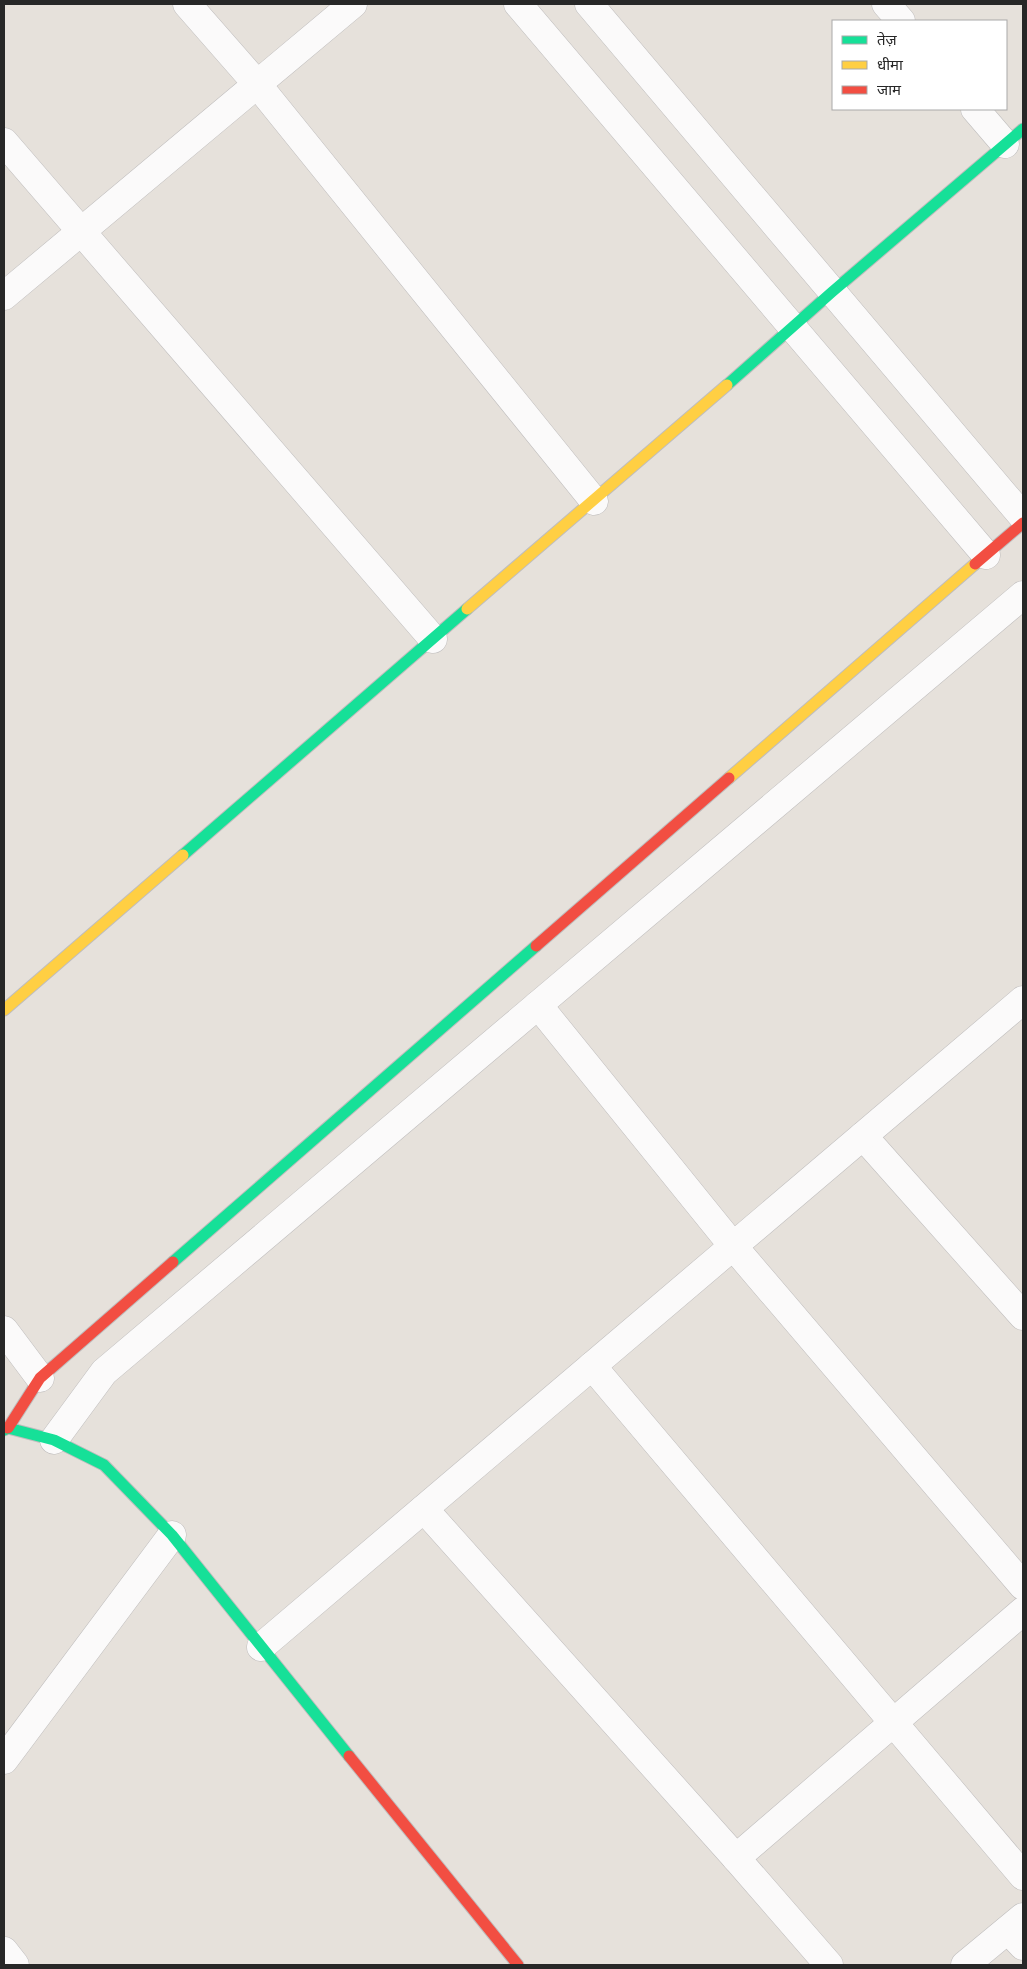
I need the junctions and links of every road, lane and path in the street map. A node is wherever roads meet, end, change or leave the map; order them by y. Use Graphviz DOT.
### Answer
graph roads {
  1 [pos="187,4"];
  2 [pos="352,4"];
  3 [pos="518,4"];
  4 [pos="588,4"];
  5 [pos="886,4"];
  6 [pos="899,20"];
  7 [pos="257,84"];
  8 [pos="976,110"];
  9 [pos="1014,137"];
  10 [pos="4,142"];
  11 [pos="81,231"];
  12 [pos="832,292"];
  13 [pos="4,296"];
  14 [pos="793,328"];
  15 [pos="594,500"];
  16 [pos="1023,516"];
  17 [pos="1023,523"];
  18 [pos="986,555"];
  19 [pos="1023,594"];
  20 [pos="434,639"];
  21 [pos="1023,1000"];
  22 [pos="538,1005"];
  23 [pos="4,1010"];
  24 [pos="863,1136"];
  25 [pos="732,1246"];
  26 [pos="1022,1313"];
  27 [pos="4,1330"];
  28 [pos="592,1366"];
  29 [pos="40,1378"];
  30 [pos="6,1429"];
  31 [pos="54,1440"];
  32 [pos="424,1509"];
  33 [pos="172,1535"];
  34 [pos="1023,1586"];
  35 [pos="1023,1611"];
  36 [pos="261,1647"];
  37 [pos="894,1723"];
  38 [pos="4,1760"];
  39 [pos="736,1858"];
  40 [pos="1023,1876"];
  41 [pos="1018,1931"];
  42 [pos="4,1951"];
  43 [pos="15,1965"];
  44 [pos="518,1965"];
  45 [pos="829,1965"];
  46 [pos="965,1965"];
  1 -- 7 [label="street"];
  2 -- 7 [label="street"];
  3 -- 14 [label="street"];
  4 -- 12 [label="street"];
  5 -- 6 [label="street"];
  7 -- 11 [label="street"];
  7 -- 15 [label="street"];
  8 -- 9 [label="street"];
  9 -- 12 [label="street"];
  10 -- 11 [label="street"];
  11 -- 13 [label="street"];
  11 -- 20 [label="street"];
  12 -- 14 [label="street"];
  12 -- 16 [label="street"];
  14 -- 15 [label="street"];
  14 -- 18 [label="street"];
  15 -- 20 [label="street"];
  17 -- 18 [label="street"];
  18 -- 29 [label="street"];
  19 -- 22 [label="street"];
  20 -- 23 [label="street"];
  21 -- 24 [label="street"];
  22 -- 25 [label="street"];
  22 -- 31 [label="street"];
  24 -- 25 [label="street"];
  24 -- 26 [label="street"];
  25 -- 28 [label="street"];
  25 -- 34 [label="street"];
  27 -- 29 [label="street"];
  28 -- 32 [label="street"];
  28 -- 37 [label="street"];
  29 -- 30 [label="street"];
  30 -- 31 [label="street"];
  31 -- 33 [label="street"];
  32 -- 36 [label="street"];
  32 -- 39 [label="street"];
  33 -- 36 [label="street"];
  33 -- 38 [label="street"];
  35 -- 37 [label="street"];
  36 -- 44 [label="street"];
  37 -- 39 [label="street"];
  37 -- 40 [label="street"];
  39 -- 45 [label="street"];
  41 -- 46 [label="street"];
  42 -- 43 [label="street"];
}
